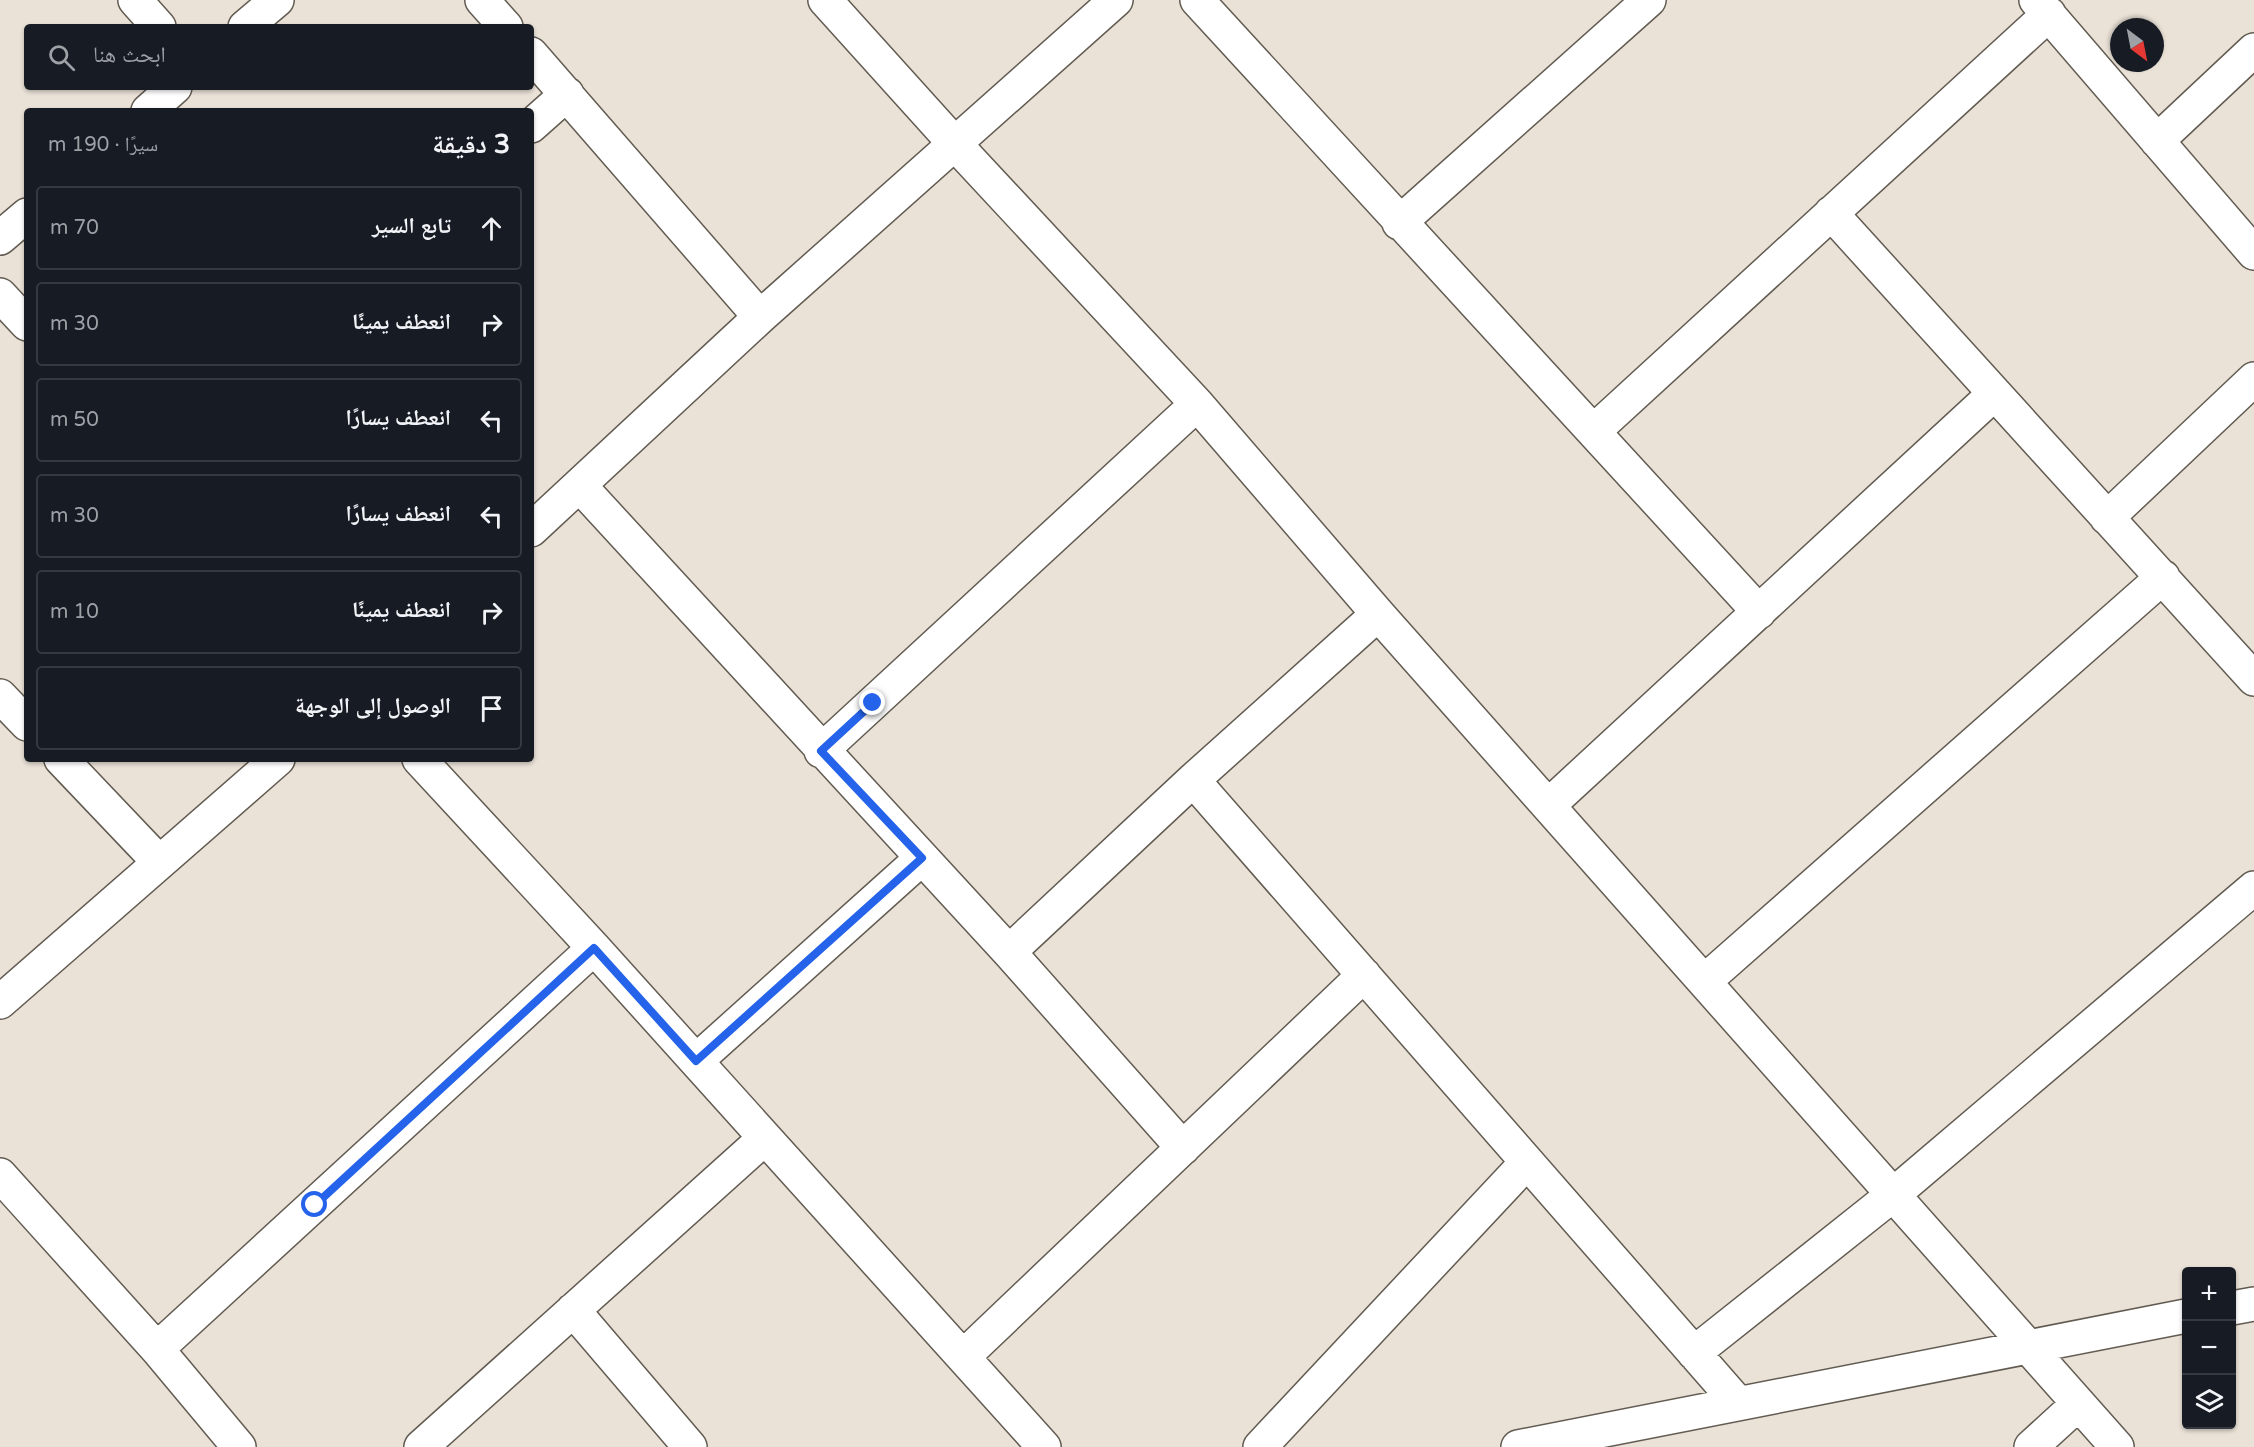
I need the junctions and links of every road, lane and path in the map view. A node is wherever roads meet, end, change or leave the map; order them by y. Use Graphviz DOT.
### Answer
graph roads {
  1 [pos="135,0"];
  2 [pos="277,0"];
  3 [pos="482,0"];
  4 [pos="825,0"];
  5 [pos="1116,0"];
  6 [pos="1197,0"];
  7 [pos="1649,0"];
  8 [pos="2043,7"];
  9 [pos="156,24"];
  10 [pos="249,24"];
  11 [pos="503,24"];
  12 [pos="2254,50"];
  13 [pos="534,57"];
  14 [pos="172,90"];
  15 [pos="567,94"];
  16 [pos="151,108"];
  17 [pos="534,123"];
  18 [pos="2157,141"];
  19 [pos="955,144"];
  20 [pos="1831,213"];
  21 [pos="24,218"];
  22 [pos="1399,223"];
  23 [pos="0,238"];
  24 [pos="2254,253"];
  25 [pos="0,295"];
  26 [pos="760,317"];
  27 [pos="24,321"];
  28 [pos="2254,379"];
  29 [pos="1994,394"];
  30 [pos="1197,404"];
  31 [pos="1594,430"];
  32 [pos="580,486"];
  33 [pos="2107,518"];
  34 [pos="534,527"];
  35 [pos="2163,577"];
  36 [pos="1759,612"];
  37 [pos="1378,614"];
  38 [pos="2254,679"];
  39 [pos="0,696"];
  40 [pos="24,721"];
  41 [pos="821,751"];
  42 [pos="64,762"];
  43 [pos="275,762"];
  44 [pos="422,762"];
  45 [pos="1193,780"];
  46 [pos="1549,806"];
  47 [pos="922,858"];
  48 [pos="159,862"];
  49 [pos="2254,888"];
  50 [pos="594,948"];
  51 [pos="1009,952"];
  52 [pos="1364,975"];
  53 [pos="1706,980"];
  54 [pos="0,1002"];
  55 [pos="696,1061"];
  56 [pos="765,1138"];
  57 [pos="1183,1148"];
  58 [pos="1527,1162"];
  59 [pos="0,1175"];
  60 [pos="1894,1194"];
  61 [pos="2254,1304"];
  62 [pos="2236,1307"];
  63 [pos="573,1310"];
  64 [pos="2182,1318"];
  65 [pos="2028,1346"];
  66 [pos="157,1349"];
  67 [pos="1694,1353"];
  68 [pos="963,1357"];
  69 [pos="1738,1403"];
  70 [pos="2078,1404"];
  71 [pos="239,1447"];
  72 [pos="421,1447"];
  73 [pos="690,1447"];
  74 [pos="1044,1447"];
  75 [pos="1260,1447"];
  76 [pos="1518,1447"];
  77 [pos="2031,1447"];
  78 [pos="2117,1447"];
  1 -- 9 [label="street"];
  2 -- 10 [label="street"];
  3 -- 11 [label="street"];
  4 -- 19 [label="street"];
  5 -- 19 [label="street"];
  6 -- 22 [label="street"];
  7 -- 22 [label="street"];
  8 -- 18 [label="street"];
  8 -- 20 [label="street"];
  12 -- 18 [label="street"];
  13 -- 15 [label="street"];
  14 -- 16 [label="street"];
  15 -- 17 [label="street"];
  15 -- 26 [label="street"];
  18 -- 24 [label="street"];
  19 -- 26 [label="street"];
  19 -- 30 [label="street"];
  20 -- 29 [label="street"];
  20 -- 31 [label="street"];
  21 -- 23 [label="street"];
  22 -- 31 [label="street"];
  25 -- 27 [label="street"];
  26 -- 32 [label="street"];
  28 -- 33 [label="street"];
  29 -- 33 [label="street"];
  29 -- 36 [label="street"];
  30 -- 37 [label="street"];
  30 -- 41 [label="street"];
  31 -- 36 [label="street"];
  32 -- 34 [label="street"];
  32 -- 41 [label="street"];
  33 -- 35 [label="street"];
  35 -- 38 [label="street"];
  35 -- 53 [label="street"];
  36 -- 46 [label="street"];
  37 -- 45 [label="street"];
  37 -- 46 [label="street"];
  39 -- 40 [label="street"];
  41 -- 47 [label="street"];
  42 -- 48 [label="street"];
  43 -- 48 [label="street"];
  44 -- 50 [label="street"];
  45 -- 51 [label="street"];
  45 -- 52 [label="street"];
  46 -- 53 [label="street"];
  47 -- 51 [label="street"];
  47 -- 55 [label="street"];
  48 -- 54 [label="street"];
  49 -- 60 [label="street"];
  50 -- 55 [label="street"];
  50 -- 66 [label="street"];
  51 -- 57 [label="street"];
  52 -- 57 [label="street"];
  52 -- 58 [label="street"];
  53 -- 60 [label="street"];
  55 -- 56 [label="street"];
  56 -- 63 [label="street"];
  56 -- 68 [label="street"];
  57 -- 68 [label="street"];
  58 -- 67 [label="street"];
  58 -- 75 [label="street"];
  59 -- 66 [label="street"];
  60 -- 65 [label="street"];
  60 -- 67 [label="street"];
  61 -- 62 [label="street"];
  63 -- 72 [label="street"];
  63 -- 73 [label="street"];
  64 -- 65 [label="street"];
  65 -- 69 [label="street"];
  65 -- 70 [label="street"];
  66 -- 71 [label="street"];
  67 -- 69 [label="street"];
  68 -- 74 [label="street"];
  69 -- 76 [label="street"];
  70 -- 77 [label="street"];
  70 -- 78 [label="street"];
}
